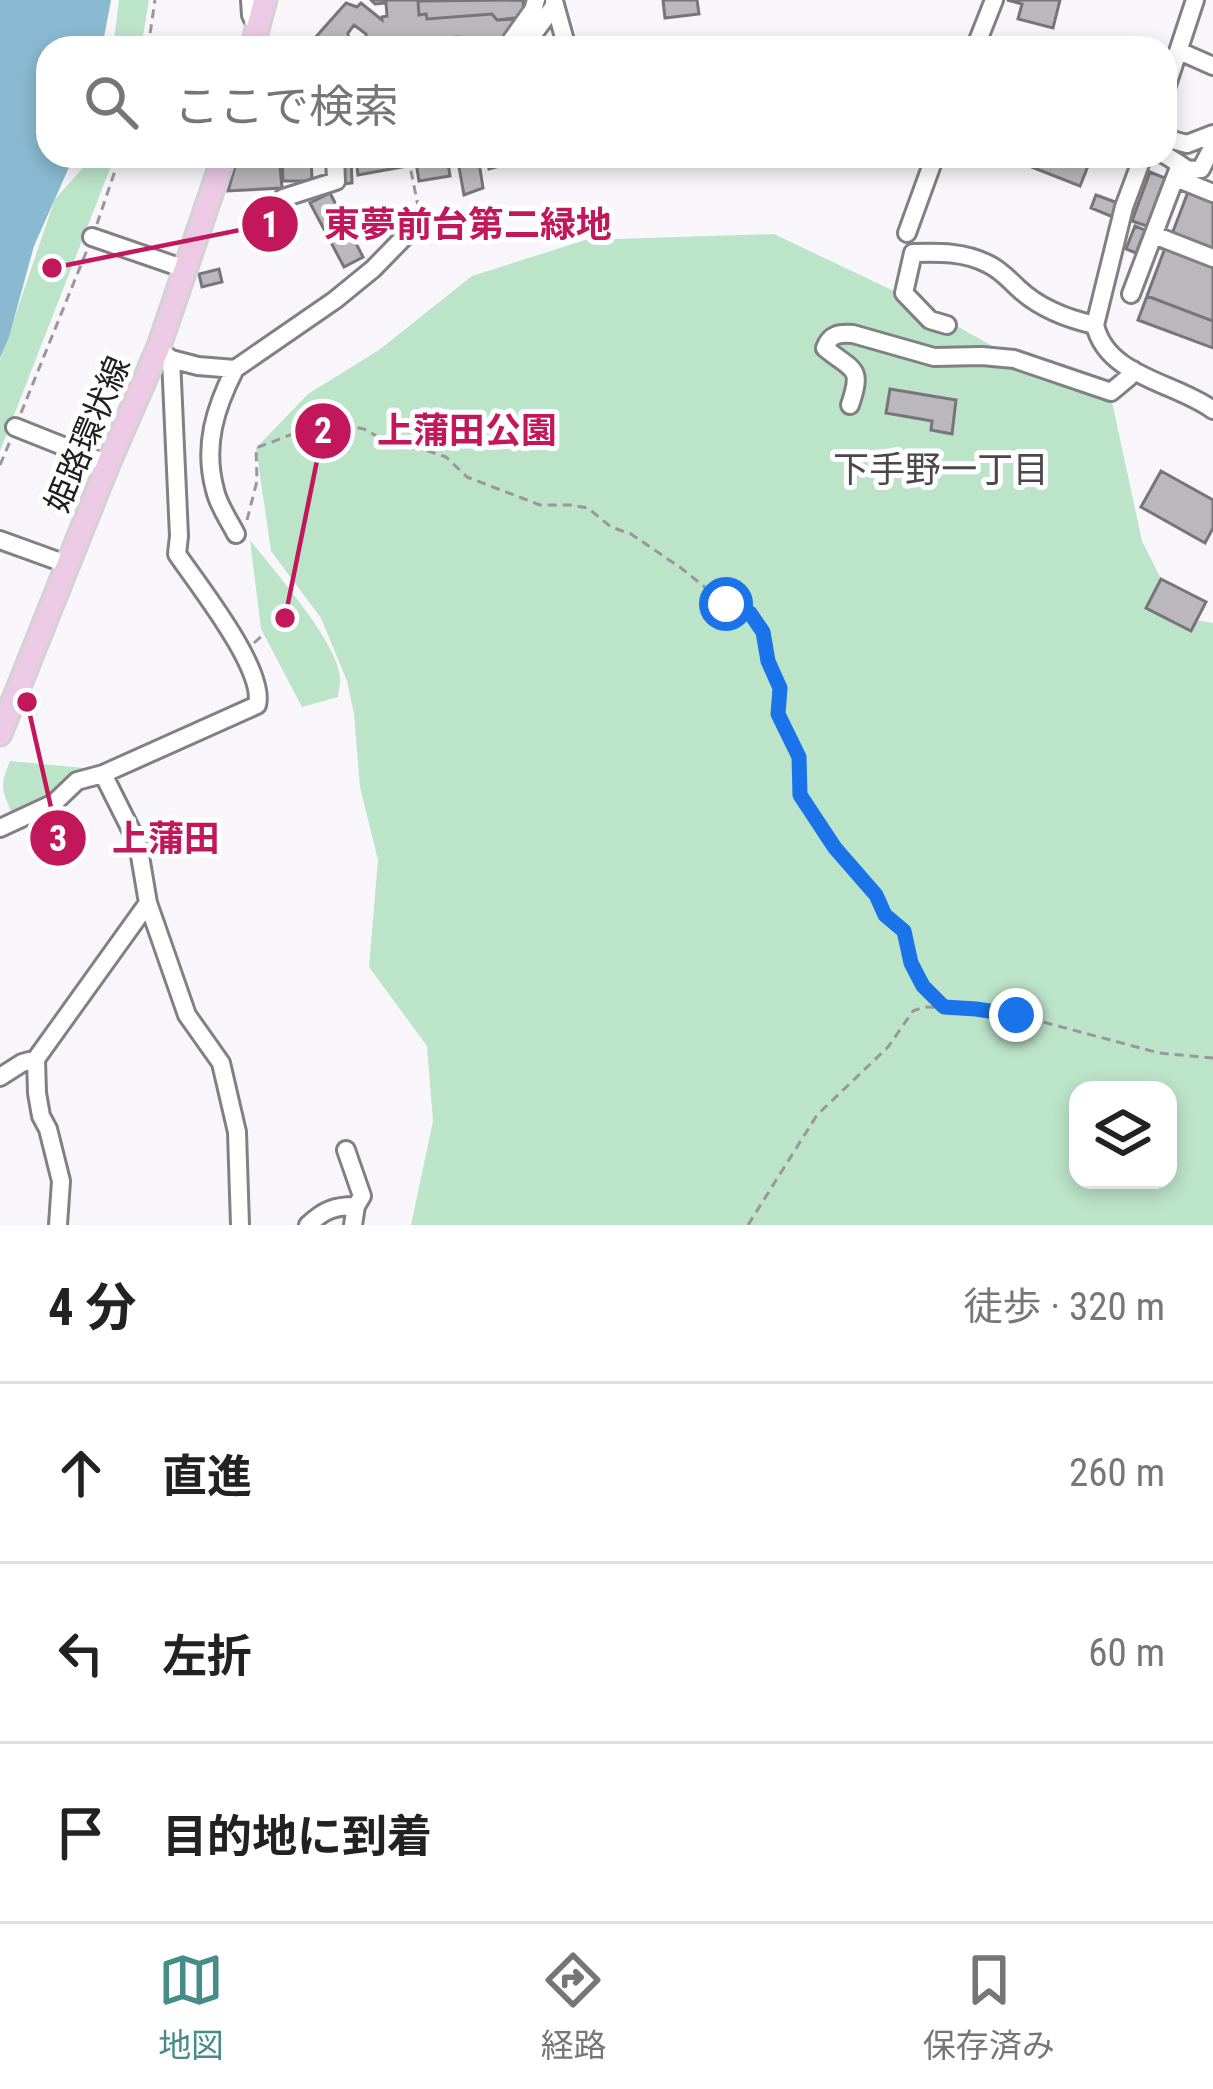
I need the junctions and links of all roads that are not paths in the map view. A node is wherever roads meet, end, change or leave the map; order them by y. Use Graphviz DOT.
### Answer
graph roads {
  1 [pos="250,0"];
  2 [pos="265,0"];
  3 [pos="994,0"];
  4 [pos="1196,0"];
  5 [pos="548,2"];
  6 [pos="255,36"];
  7 [pos="256,36"];
  8 [pos="515,36"];
  9 [pos="530,36"];
  10 [pos="562,36"];
  11 [pos="980,36"];
  12 [pos="1178,51"];
  13 [pos="1177,54"];
  14 [pos="1213,66"];
  15 [pos="1213,134"];
  16 [pos="1177,141"];
  17 [pos="1213,146"];
  18 [pos="1177,167"];
  19 [pos="220,168"];
  20 [pos="335,168"];
  21 [pos="931,168"];
  22 [pos="1139,168"];
  23 [pos="1172,168"];
  24 [pos="1176,168"];
  25 [pos="1213,193"];
  26 [pos="278,204"];
  27 [pos="452,222"];
  28 [pos="907,233"];
  29 [pos="1154,236"];
  30 [pos="92,237"];
  31 [pos="1213,258"];
  32 [pos="185,269"];
  33 [pos="1131,294"];
  34 [pos="947,325"];
  35 [pos="1095,326"];
  36 [pos="164,354"];
  37 [pos="235,369"];
  38 [pos="1133,370"];
  39 [pos="850,405"];
  40 [pos="1213,410"];
  41 [pos="15,427"];
  42 [pos="108,464"];
  43 [pos="241,528"];
  44 [pos="0,540"];
  45 [pos="69,565"];
  46 [pos="0,734"];
  47 [pos="103,774"];
  48 [pos="0,828"];
  49 [pos="148,903"];
  50 [pos="36,1059"];
  51 [pos="0,1077"];
  52 [pos="346,1150"];
  53 [pos="354,1215"];
  54 [pos="58,1225"];
  55 [pos="240,1225"];
  56 [pos="308,1225"];
  1 -- 6 [label="street"];
  2 -- 7 [label="main road"];
  3 -- 11 [label="street"];
  4 -- 12 [label="street"];
  5 -- 8 [label="street"];
  5 -- 9 [label="street"];
  5 -- 10 [label="street"];
  12 -- 13 [label="street"];
  12 -- 14 [label="street"];
  15 -- 16 [label="street"];
  17 -- 18 [label="street"];
  19 -- 32 [label="main road, 姫路環状線"];
  20 -- 26 [label="street"];
  21 -- 28 [label="street"];
  22 -- 35 [label="street"];
  23 -- 29 [label="street"];
  24 -- 25 [label="street"];
  27 -- 37 [label="street"];
  29 -- 31 [label="street"];
  29 -- 33 [label="street"];
  30 -- 32 [label="street"];
  32 -- 36 [label="main road, 姫路環状線"];
  34 -- 35 [label="street"];
  35 -- 38 [label="street"];
  36 -- 37 [label="street"];
  36 -- 42 [label="main road, 姫路環状線"];
  36 -- 47 [label="street"];
  37 -- 43 [label="street"];
  38 -- 39 [label="street"];
  38 -- 40 [label="street"];
  41 -- 42 [label="street"];
  42 -- 45 [label="main road, 姫路環状線"];
  44 -- 45 [label="street"];
  45 -- 46 [label="main road, 姫路環状線"];
  47 -- 48 [label="street"];
  47 -- 49 [label="street"];
  49 -- 50 [label="street"];
  49 -- 55 [label="street"];
  50 -- 51 [label="street"];
  50 -- 54 [label="street"];
  52 -- 53 [label="street"];
  53 -- 56 [label="street"];
}
